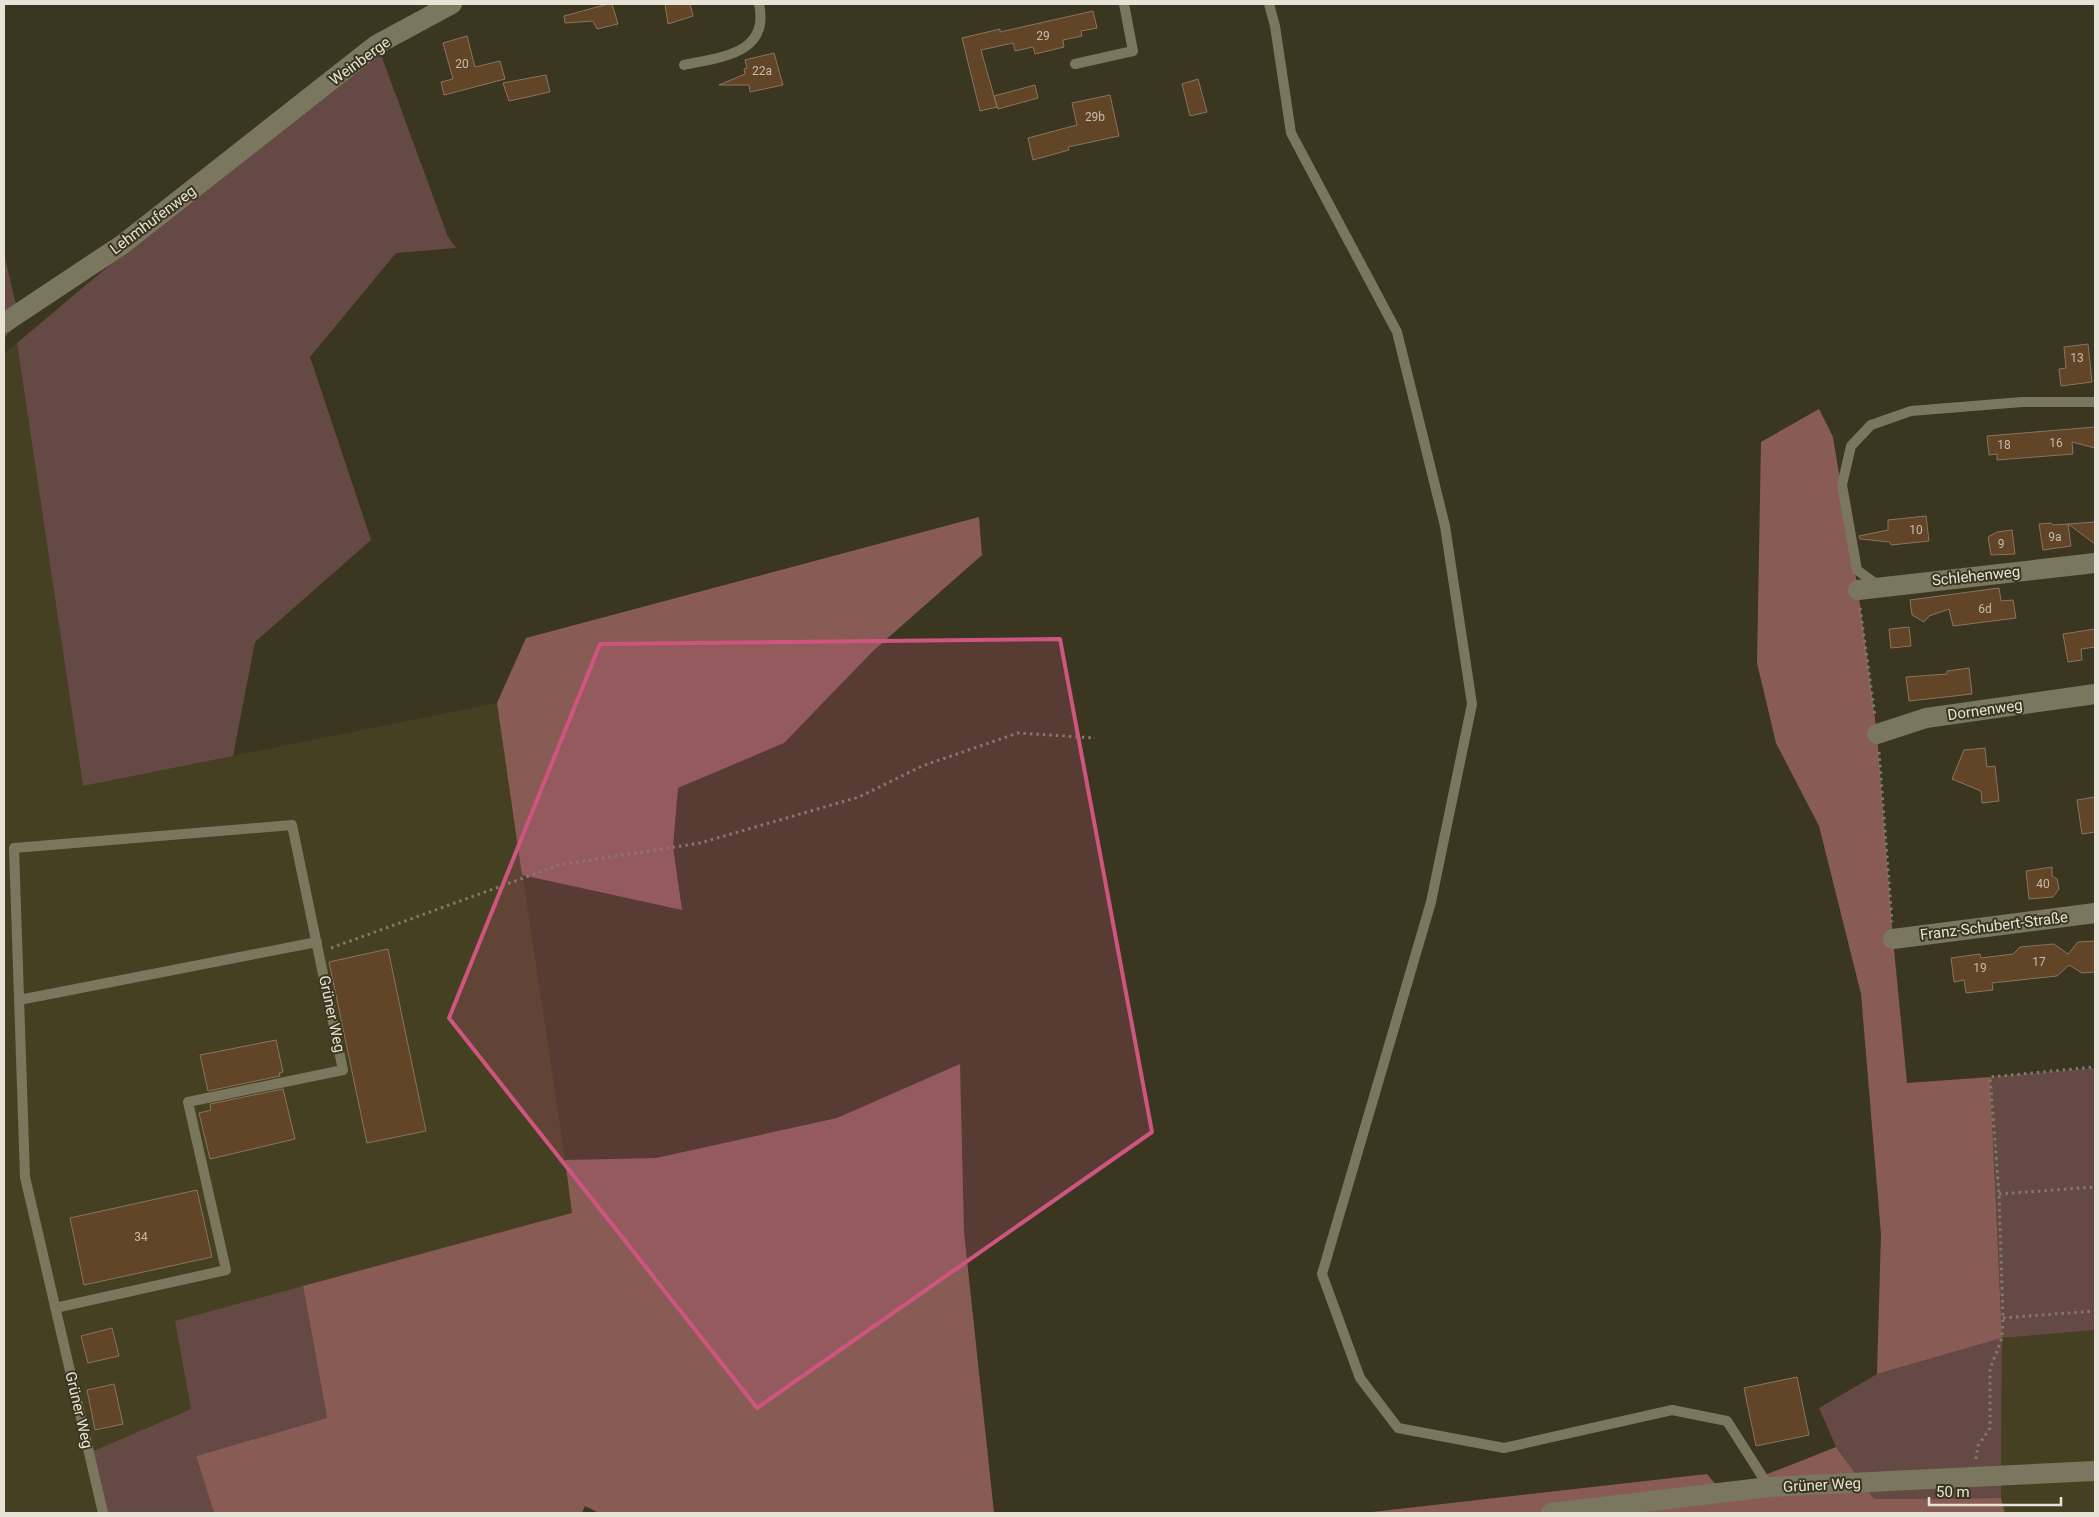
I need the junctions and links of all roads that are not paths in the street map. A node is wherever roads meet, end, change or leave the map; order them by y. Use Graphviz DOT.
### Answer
graph roads {
  1 [pos="452,4"];
  2 [pos="758,4"];
  3 [pos="1124,4"];
  4 [pos="1269,4"];
  5 [pos="1076,64"];
  6 [pos="684,65"];
  7 [pos="297,109"];
  8 [pos="4,323"];
  9 [pos="2095,402"];
  10 [pos="2095,563"];
  11 [pos="1880,587"];
  12 [pos="1858,590"];
  13 [pos="2095,694"];
  14 [pos="1877,734"];
  15 [pos="9,847"];
  16 [pos="2095,914"];
  17 [pos="1893,939"];
  18 [pos="317,942"];
  19 [pos="19,1000"];
  20 [pos="55,1308"];
  21 [pos="2095,1471"];
  22 [pos="1769,1487"];
  23 [pos="104,1513"];
  24 [pos="1551,1513"];
  1 -- 7 [label="street, Weinberge"];
  2 -- 6 [label="lane"];
  3 -- 5 [label="lane"];
  4 -- 22 [label="lane"];
  7 -- 8 [label="street, Lehmhufenweg"];
  9 -- 11 [label="lane"];
  10 -- 11 [label="street, Schlehenweg"];
  11 -- 12 [label="street, Schlehenweg"];
  13 -- 14 [label="street, Dornenweg"];
  15 -- 18 [label="lane, Grüner Weg"];
  15 -- 19 [label="lane, Grüner Weg"];
  16 -- 17 [label="street, Franz-Schubert-Straße"];
  18 -- 19 [label="lane"];
  18 -- 20 [label="lane, Grüner Weg"];
  19 -- 20 [label="lane, Grüner Weg"];
  20 -- 23 [label="lane, Grüner Weg"];
  21 -- 22 [label="street, Grüner Weg"];
  22 -- 24 [label="street, Grüner Weg"];
}
